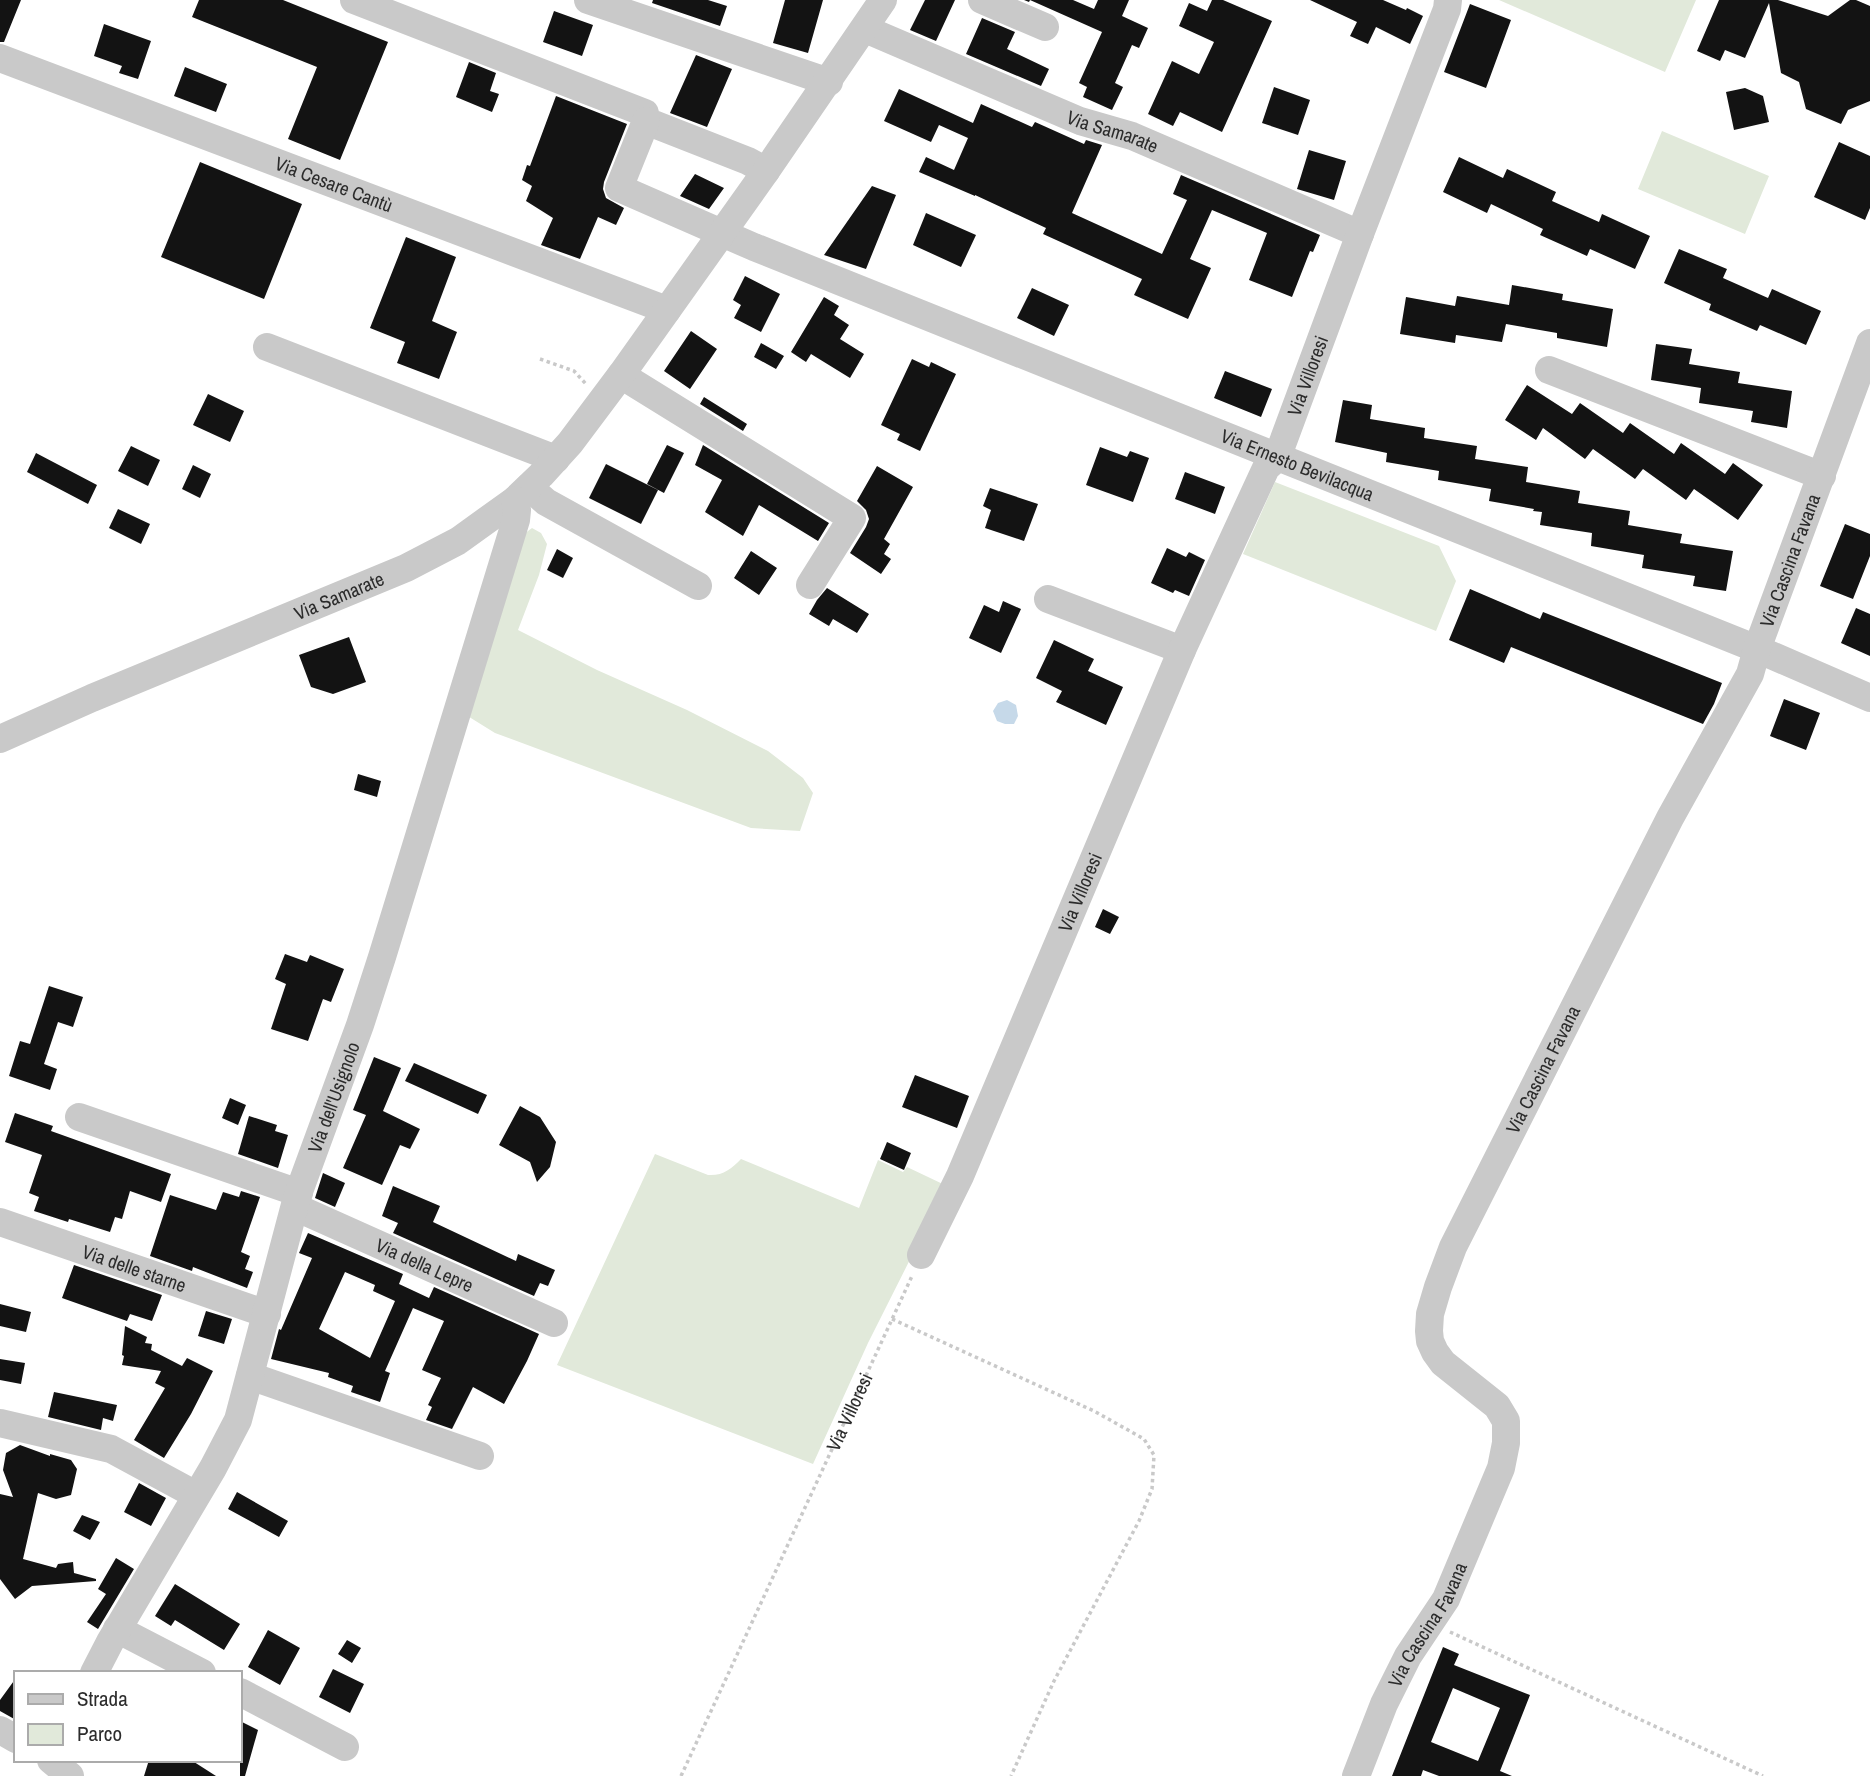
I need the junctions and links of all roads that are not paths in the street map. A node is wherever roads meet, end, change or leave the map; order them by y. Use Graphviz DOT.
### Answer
graph roads {
  1 [pos="354,0"];
  2 [pos="588,0"];
  3 [pos="883,0"];
  4 [pos="982,0"];
  5 [pos="1441,3"];
  6 [pos="1045,27"];
  7 [pos="865,29"];
  8 [pos="0,58"];
  9 [pos="828,82"];
  10 [pos="646,121"];
  11 [pos="766,171"];
  12 [pos="723,233"];
  13 [pos="1360,234"];
  14 [pos="667,310"];
  15 [pos="1870,343"];
  16 [pos="267,347"];
  17 [pos="1549,370"];
  18 [pos="621,375"];
  19 [pos="1277,458"];
  20 [pos="556,459"];
  21 [pos="1822,476"];
  22 [pos="522,493"];
  23 [pos="810,584"];
  24 [pos="698,586"];
  25 [pos="1048,599"];
  26 [pos="1757,649"];
  27 [pos="1182,650"];
  28 [pos="1870,698"];
  29 [pos="0,739"];
  30 [pos="79,1117"];
  31 [pos="297,1200"];
  32 [pos="0,1222"];
  33 [pos="921,1255"];
  34 [pos="267,1314"];
  35 [pos="554,1322"];
  36 [pos="250,1377"];
  37 [pos="0,1423"];
  38 [pos="480,1456"];
  39 [pos="196,1495"];
  40 [pos="117,1629"];
  41 [pos="95,1671"];
  42 [pos="198,1671"];
  43 [pos="242,1693"];
  44 [pos="345,1747"];
  45 [pos="54,1762"];
  46 [pos="72,1776"];
  47 [pos="1356,1776"];
  1 -- 10 [label="street"];
  2 -- 9 [label="street"];
  3 -- 7 [label="street, Via Samarate"];
  4 -- 6 [label="street"];
  5 -- 13 [label="street, Via Villoresi"];
  7 -- 9 [label="street, Via Samarate"];
  7 -- 13 [label="street, Via Samarate"];
  8 -- 14 [label="street, Via Cesare Cantù"];
  9 -- 11 [label="street, Via Samarate"];
  10 -- 11 [label="street"];
  10 -- 12 [label="street, Via Ernesto Bevilacqua"];
  11 -- 12 [label="street, Via Samarate"];
  12 -- 14 [label="street, Via Samarate"];
  12 -- 19 [label="street, Via Ernesto Bevilacqua"];
  13 -- 19 [label="street, Via Villoresi"];
  14 -- 18 [label="street, Via Samarate"];
  15 -- 21 [label="street, Via Cascina Favana"];
  16 -- 20 [label="street"];
  17 -- 21 [label="street"];
  18 -- 20 [label="street, Via Samarate"];
  18 -- 23 [label="street"];
  19 -- 26 [label="street, Via Ernesto Bevilacqua"];
  19 -- 27 [label="street, Via Villoresi"];
  20 -- 22 [label="street, Via Samarate"];
  21 -- 26 [label="street, Via Cascina Favana"];
  22 -- 24 [label="street"];
  22 -- 29 [label="street, Via Samarate"];
  22 -- 31 [label="street, Via dell'Usignolo"];
  25 -- 27 [label="street"];
  26 -- 28 [label="street, Via Ernesto Bevilacqua"];
  26 -- 47 [label="street, Via Cascina Favana"];
  27 -- 33 [label="street, Via Villoresi"];
  30 -- 31 [label="street, Via della Lepre"];
  31 -- 34 [label="street, Via dell'Usignolo"];
  31 -- 35 [label="street, Via della Lepre"];
  32 -- 34 [label="street, Via delle starne"];
  34 -- 36 [label="street, Via dell'Usignolo"];
  36 -- 38 [label="street"];
  36 -- 39 [label="street, Via dell'Usignolo"];
  37 -- 39 [label="street"];
  39 -- 40 [label="street, Via dell'Usignolo"];
  40 -- 41 [label="street, Via dell'Usignolo"];
  40 -- 42 [label="street"];
  43 -- 44 [label="street"];
  45 -- 46 [label="street"];
}
